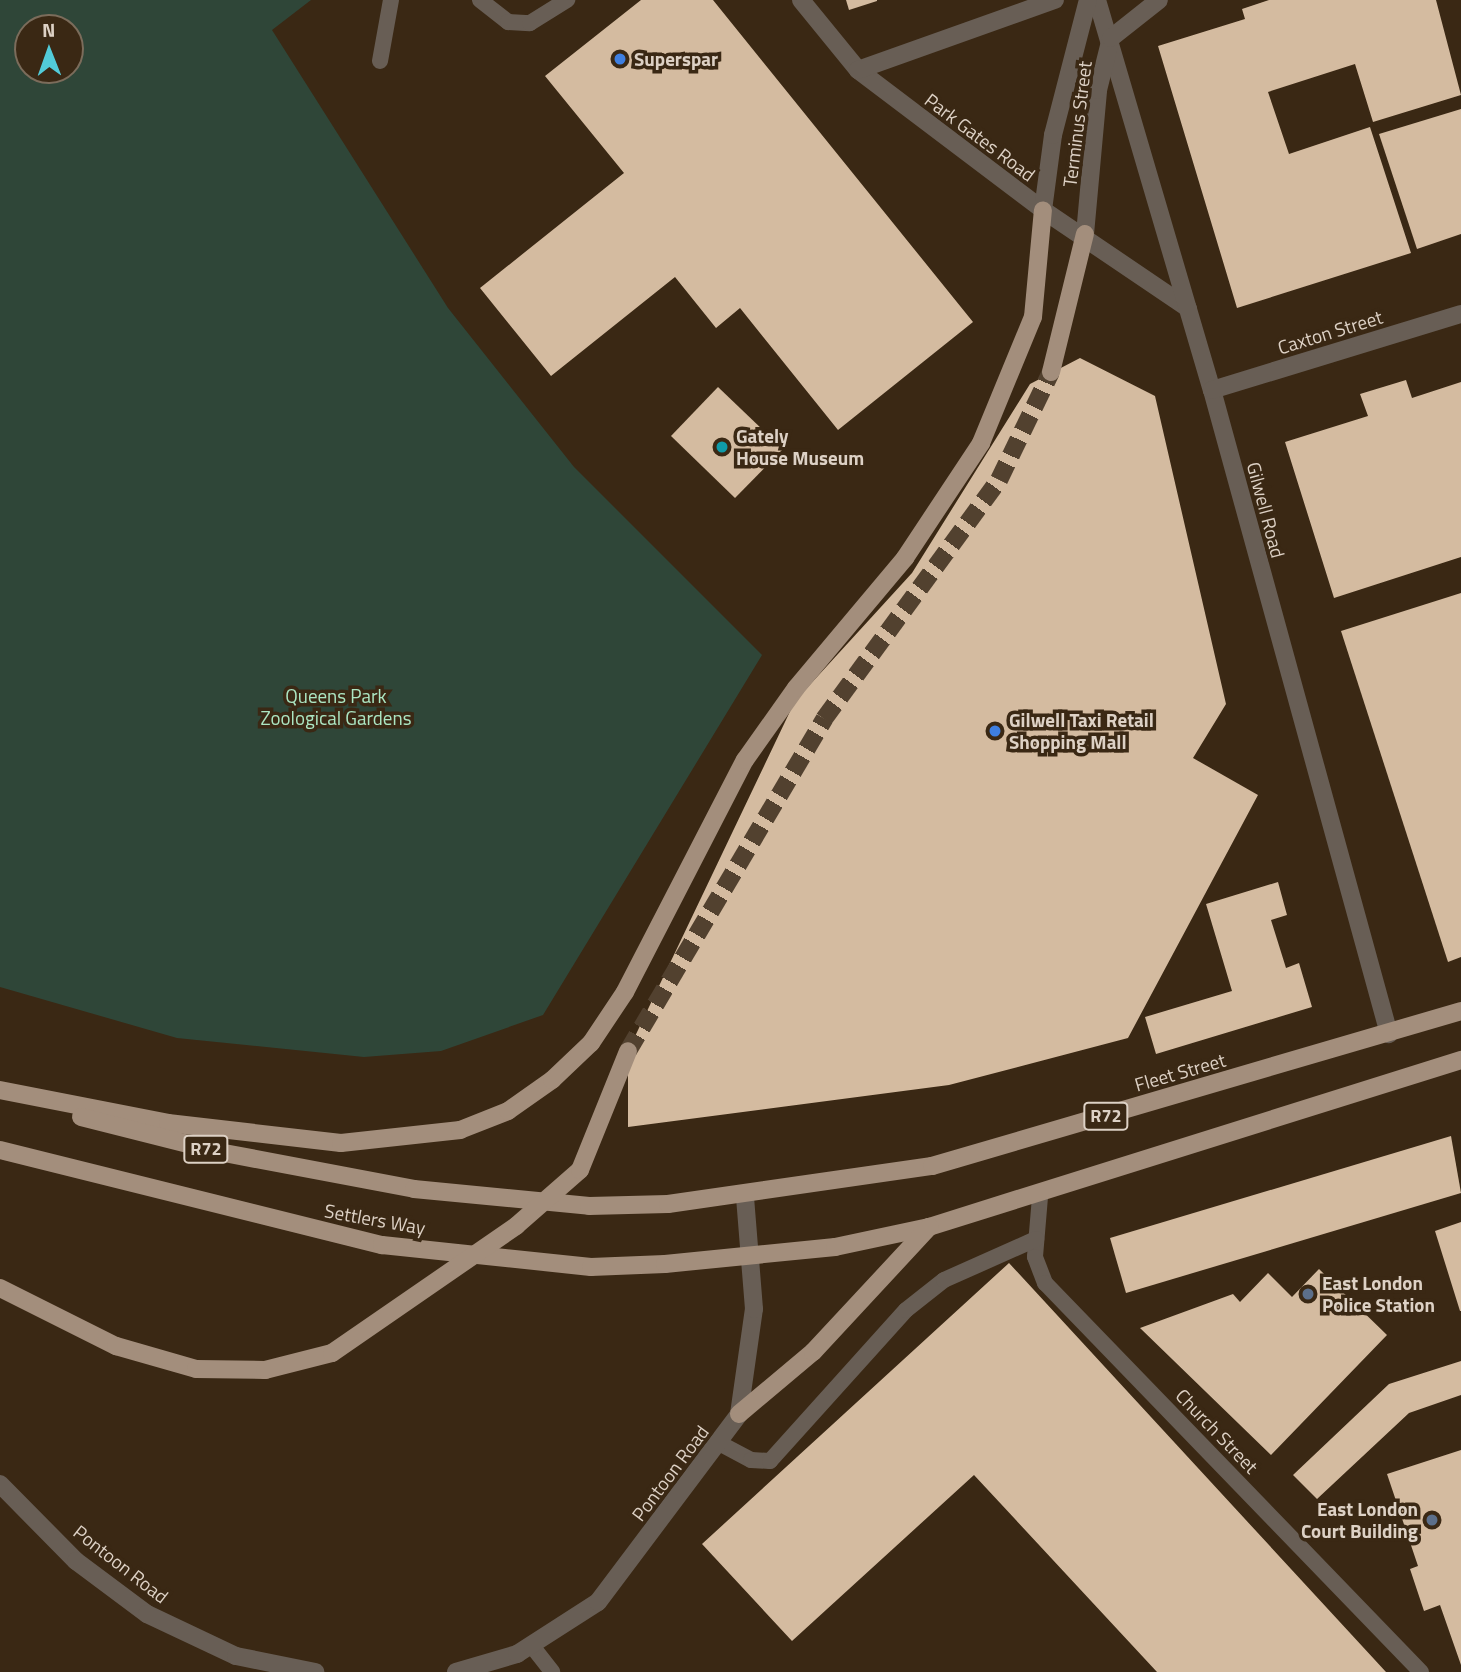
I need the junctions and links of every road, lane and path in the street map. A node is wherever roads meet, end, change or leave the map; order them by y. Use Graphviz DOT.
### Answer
graph roads {
  1 [pos="391,0"];
  2 [pos="480,0"];
  3 [pos="567,0"];
  4 [pos="801,0"];
  5 [pos="1055,0"];
  6 [pos="1088,0"];
  7 [pos="1097,0"];
  8 [pos="1159,0"];
  9 [pos="1111,38"];
  10 [pos="380,61"];
  11 [pos="858,70"];
  12 [pos="1043,210"];
  13 [pos="1085,234"];
  14 [pos="1188,308"];
  15 [pos="1461,314"];
  16 [pos="1051,373"];
  17 [pos="1212,390"];
  18 [pos="1461,1011"];
  19 [pos="1389,1034"];
  20 [pos="628,1051"];
  21 [pos="1461,1060"];
  22 [pos="0,1090"];
  23 [pos="0,1097"];
  24 [pos="0,1150"];
  25 [pos="745,1197"];
  26 [pos="1040,1197"];
  27 [pos="929,1227"];
  28 [pos="1037,1239"];
  29 [pos="751,1256"];
  30 [pos="0,1288"];
  31 [pos="739,1414"];
  32 [pos="719,1443"];
  33 [pos="0,1484"];
  34 [pos="532,1646"];
  35 [pos="315,1672"];
  36 [pos="456,1672"];
  37 [pos="552,1672"];
  38 [pos="1421,1672"];
  1 -- 10 [label="lane"];
  2 -- 3 [label="lane"];
  4 -- 11 [label="street, Park Gates Road"];
  5 -- 11 [label="street"];
  6 -- 12 [label="street, Terminus Street"];
  7 -- 9 [label="street, Gilwell Road"];
  8 -- 9 [label="street, Terminus Street"];
  9 -- 13 [label="street, Terminus Street"];
  9 -- 14 [label="street, Gilwell Road"];
  11 -- 12 [label="street, Park Gates Road"];
  12 -- 13 [label="street, Park Gates Road"];
  12 -- 22 [label="main road"];
  13 -- 14 [label="street, Park Gates Road"];
  13 -- 16 [label="main road"];
  14 -- 17 [label="street, Gilwell Road"];
  15 -- 17 [label="street, Caxton Street"];
  17 -- 19 [label="street, Gilwell Road"];
  18 -- 19 [label="main road, Fleet Street / R72"];
  19 -- 25 [label="main road, Fleet Street / R72"];
  20 -- 30 [label="main road"];
  21 -- 26 [label="main road"];
  23 -- 25 [label="main road, Settlers Way / R72"];
  24 -- 29 [label="main road, Settlers Way"];
  25 -- 29 [label="street, Pontoon Road"];
  26 -- 27 [label="main road"];
  26 -- 28 [label="lane, Church Street"];
  27 -- 29 [label="main road"];
  27 -- 31 [label="main road"];
  28 -- 32 [label="lane"];
  28 -- 38 [label="lane, Church Street"];
  29 -- 31 [label="street, Pontoon Road"];
  31 -- 32 [label="street, Pontoon Road"];
  32 -- 34 [label="street, Pontoon Road"];
  33 -- 35 [label="street, Pontoon Road"];
  34 -- 36 [label="street, Pontoon Road"];
  34 -- 37 [label="lane"];
}
